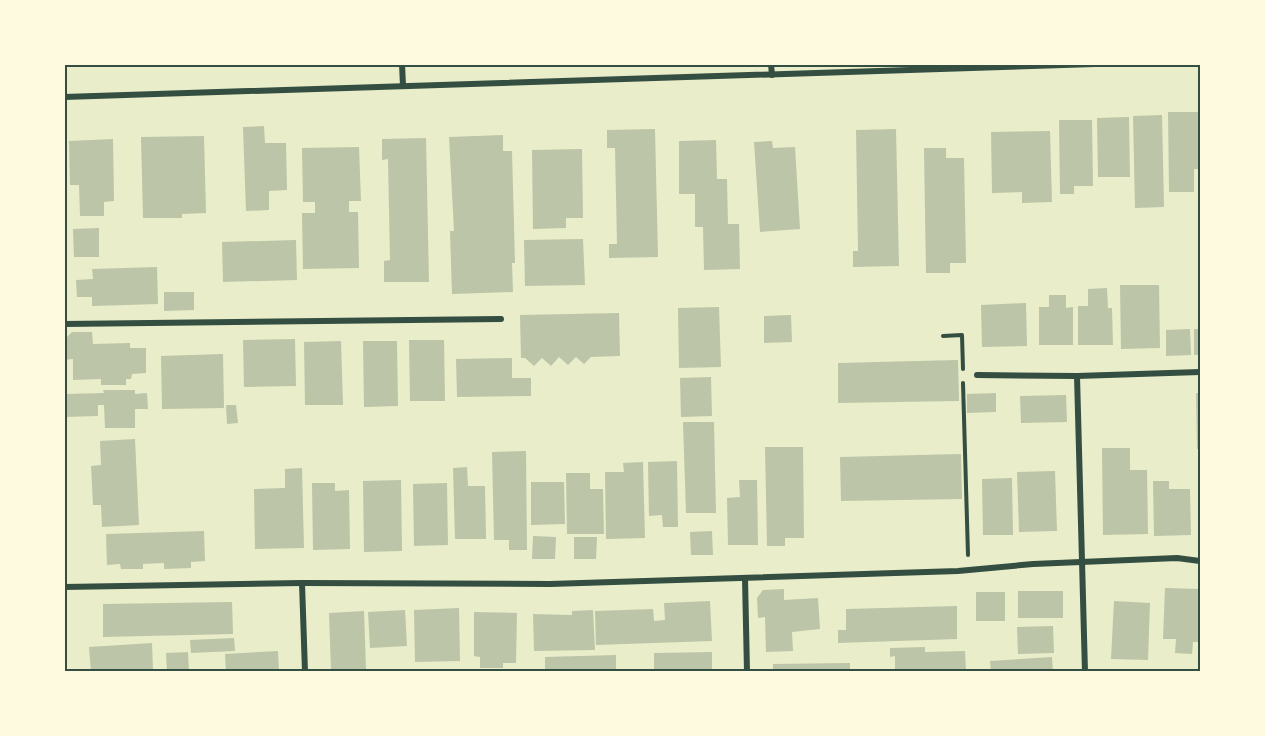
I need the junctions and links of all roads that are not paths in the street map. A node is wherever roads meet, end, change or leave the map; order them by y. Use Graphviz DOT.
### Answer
graph roads {
  1 [pos="402,64"];
  2 [pos="771,64"];
  3 [pos="1095,64"];
  4 [pos="772,75"];
  5 [pos="403,86"];
  6 [pos="64,97"];
  7 [pos="501,319"];
  8 [pos="64,324"];
  9 [pos="1200,372"];
  10 [pos="977,375"];
  11 [pos="1077,376"];
  12 [pos="1200,561"];
  13 [pos="1082,562"];
  14 [pos="746,578"];
  15 [pos="302,583"];
  16 [pos="64,587"];
  17 [pos="305,672"];
  18 [pos="747,672"];
  19 [pos="1085,672"];
  1 -- 5 [label="street"];
  2 -- 4 [label="street"];
  3 -- 4 [label="street"];
  4 -- 5 [label="street"];
  5 -- 6 [label="street"];
  7 -- 8 [label="street"];
  9 -- 11 [label="street"];
  10 -- 11 [label="street"];
  11 -- 13 [label="street"];
  12 -- 13 [label="street"];
  13 -- 14 [label="street"];
  13 -- 19 [label="street"];
  14 -- 15 [label="street"];
  14 -- 18 [label="street"];
  15 -- 16 [label="street"];
  15 -- 17 [label="street"];
}
